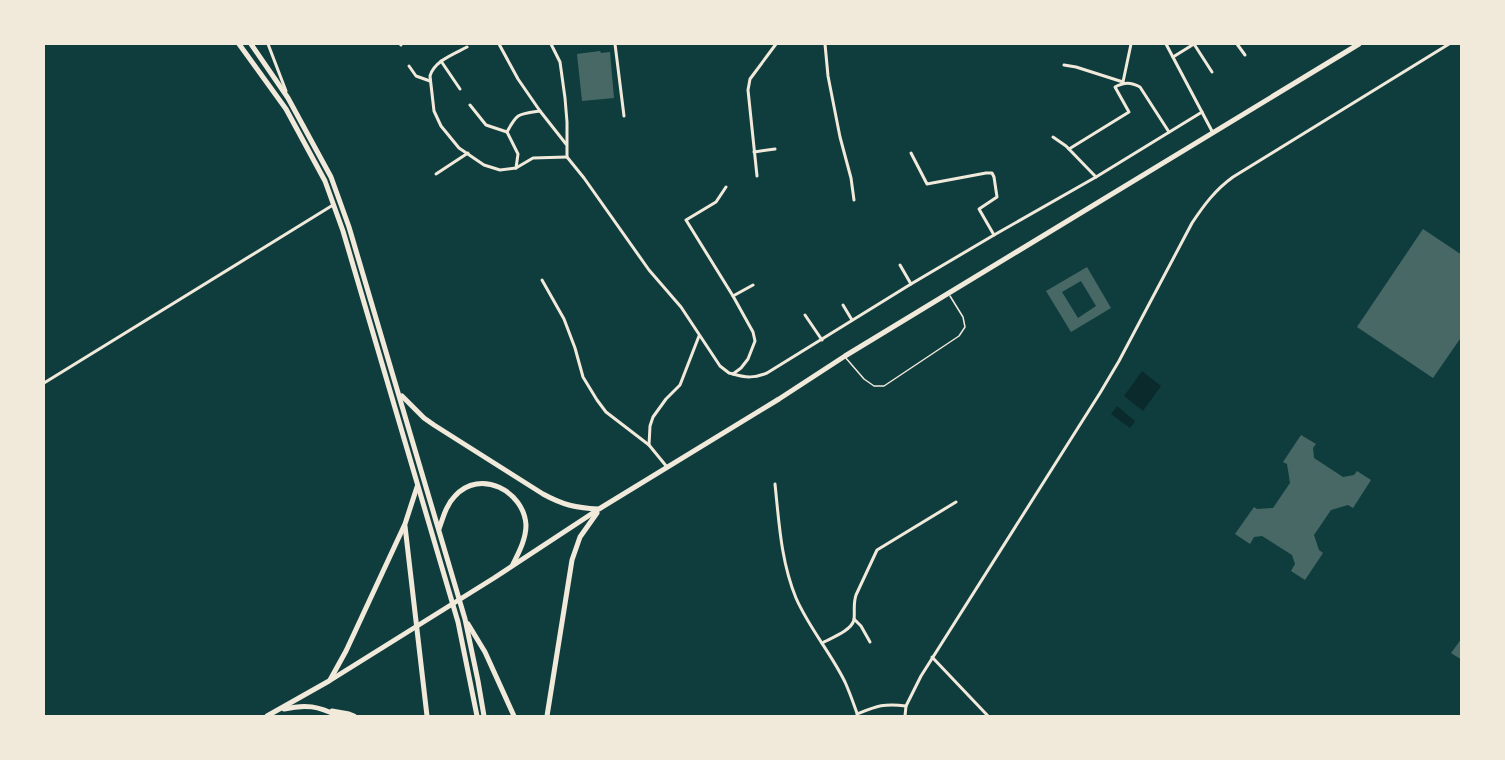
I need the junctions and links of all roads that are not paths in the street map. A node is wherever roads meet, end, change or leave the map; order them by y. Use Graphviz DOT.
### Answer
graph roads {
  1 [pos="239,44"];
  2 [pos="251,44"];
  3 [pos="268,44"];
  4 [pos="500,44"];
  5 [pos="551,44"];
  6 [pos="615,44"];
  7 [pos="776,44"];
  8 [pos="825,44"];
  9 [pos="1131,44"];
  10 [pos="1166,44"];
  11 [pos="1194,44"];
  12 [pos="1238,44"];
  13 [pos="1359,44"];
  14 [pos="1449,44"];
  15 [pos="467,47"];
  16 [pos="1245,55"];
  17 [pos="1173,57"];
  18 [pos="441,61"];
  19 [pos="1064,65"];
  20 [pos="409,66"];
  21 [pos="1212,72"];
  22 [pos="430,81"];
  23 [pos="1123,82"];
  24 [pos="460,89"];
  25 [pos="288,98"];
  26 [pos="470,105"];
  27 [pos="540,111"];
  28 [pos="1202,112"];
  29 [pos="624,116"];
  30 [pos="507,132"];
  31 [pos="1169,132"];
  32 [pos="1213,133"];
  33 [pos="1053,137"];
  34 [pos="567,145"];
  35 [pos="775,149"];
  36 [pos="1069,149"];
  37 [pos="754,152"];
  38 [pos="468,153"];
  39 [pos="911,153"];
  40 [pos="567,157"];
  41 [pos="516,168"];
  42 [pos="436,174"];
  43 [pos="757,176"];
  44 [pos="1096,177"];
  45 [pos="726,187"];
  46 [pos="854,200"];
  47 [pos="333,205"];
  48 [pos="994,235"];
  49 [pos="900,265"];
  50 [pos="543,280"];
  51 [pos="911,284"];
  52 [pos="753,285"];
  53 [pos="948,293"];
  54 [pos="733,296"];
  55 [pos="843,305"];
  56 [pos="805,315"];
  57 [pos="852,320"];
  58 [pos="699,336"];
  59 [pos="822,340"];
  60 [pos="844,356"];
  61 [pos="733,374"];
  62 [pos="44,383"];
  63 [pos="399,393"];
  64 [pos="649,445"];
  65 [pos="667,467"];
  66 [pos="775,484"];
  67 [pos="418,485"];
  68 [pos="956,502"];
  69 [pos="599,509"];
  70 [pos="405,524"];
  71 [pos="438,531"];
  72 [pos="513,564"];
  73 [pos="854,618"];
  74 [pos="465,619"];
  75 [pos="870,642"];
  76 [pos="822,643"];
  77 [pos="932,657"];
  78 [pos="329,681"];
  79 [pos="906,706"];
  80 [pos="325,709"];
  81 [pos="277,710"];
  82 [pos="858,715"];
  83 [pos="267,717"];
  84 [pos="338,717"];
  85 [pos="354,717"];
  86 [pos="427,717"];
  87 [pos="477,717"];
  88 [pos="484,717"];
  89 [pos="514,717"];
  90 [pos="547,717"];
  91 [pos="905,717"];
  92 [pos="988,717"];
  1 -- 47 [label="main road"];
  2 -- 25 [label="main road"];
  3 -- 25 [label="street"];
  4 -- 27 [label="street"];
  5 -- 34 [label="street"];
  6 -- 29 [label="street"];
  7 -- 37 [label="street"];
  8 -- 46 [label="street"];
  9 -- 23 [label="street"];
  10 -- 17 [label="street"];
  11 -- 17 [label="street"];
  11 -- 21 [label="street"];
  12 -- 16 [label="street"];
  13 -- 32 [label="main road"];
  14 -- 77 [label="street"];
  15 -- 18 [label="street"];
  17 -- 28 [label="street"];
  18 -- 22 [label="street"];
  18 -- 24 [label="street"];
  19 -- 23 [label="street"];
  20 -- 22 [label="street"];
  22 -- 38 [label="street"];
  23 -- 31 [label="street"];
  23 -- 36 [label="street"];
  25 -- 63 [label="main road"];
  26 -- 30 [label="street"];
  27 -- 30 [label="street"];
  27 -- 34 [label="street"];
  28 -- 31 [label="street"];
  28 -- 32 [label="street"];
  30 -- 41 [label="street"];
  31 -- 44 [label="street"];
  32 -- 53 [label="main road"];
  33 -- 36 [label="street"];
  34 -- 40 [label="street"];
  35 -- 37 [label="street"];
  36 -- 44 [label="street"];
  37 -- 43 [label="street"];
  38 -- 41 [label="street"];
  38 -- 42 [label="street"];
  39 -- 48 [label="street"];
  40 -- 41 [label="street"];
  40 -- 58 [label="street"];
  44 -- 48 [label="street"];
  45 -- 54 [label="street"];
  47 -- 62 [label="street"];
  47 -- 67 [label="main road"];
  48 -- 51 [label="street"];
  49 -- 51 [label="street"];
  50 -- 64 [label="street"];
  51 -- 57 [label="street"];
  52 -- 54 [label="street"];
  53 -- 60 [label="main road"];
  53 -- 60 [label="lane"];
  54 -- 61 [label="street"];
  55 -- 57 [label="street"];
  56 -- 59 [label="street"];
  57 -- 59 [label="street"];
  58 -- 61 [label="street"];
  58 -- 64 [label="street"];
  59 -- 61 [label="street"];
  60 -- 65 [label="main road"];
  63 -- 69 [label="main road"];
  63 -- 71 [label="main road"];
  64 -- 65 [label="street"];
  65 -- 69 [label="main road"];
  66 -- 76 [label="street"];
  67 -- 70 [label="main road"];
  67 -- 87 [label="main road"];
  68 -- 73 [label="street"];
  69 -- 72 [label="main road"];
  69 -- 90 [label="main road"];
  70 -- 78 [label="main road"];
  70 -- 86 [label="main road"];
  71 -- 72 [label="main road"];
  71 -- 74 [label="main road"];
  72 -- 78 [label="main road"];
  73 -- 75 [label="street"];
  73 -- 76 [label="street"];
  74 -- 88 [label="main road"];
  74 -- 89 [label="main road"];
  76 -- 82 [label="street"];
  77 -- 79 [label="street"];
  77 -- 92 [label="street"];
  78 -- 81 [label="main road"];
  79 -- 82 [label="street"];
  79 -- 91 [label="street"];
  80 -- 81 [label="main road"];
  80 -- 84 [label="main road"];
  80 -- 85 [label="main road"];
  81 -- 83 [label="main road"];
}
